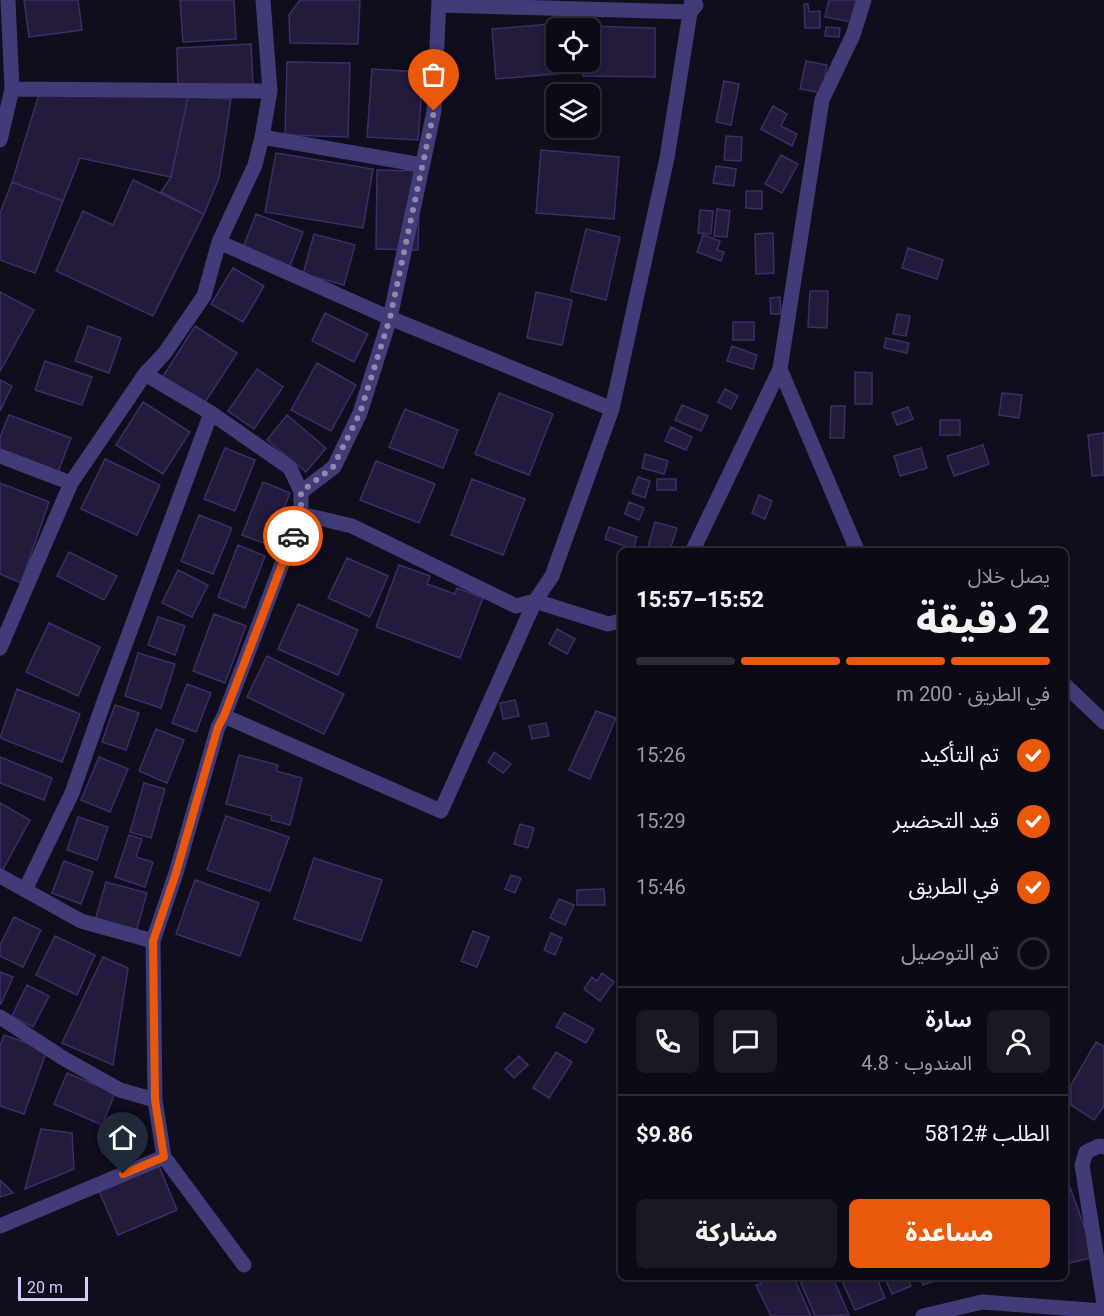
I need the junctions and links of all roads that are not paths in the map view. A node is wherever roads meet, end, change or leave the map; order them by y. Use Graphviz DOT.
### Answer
graph roads {
  1 [pos="8,0"];
  2 [pos="263,0"];
  3 [pos="701,0"];
  4 [pos="864,0"];
  5 [pos="439,2"];
  6 [pos="691,6"];
  7 [pos="12,88"];
  8 [pos="270,91"];
  9 [pos="262,137"];
  10 [pos="0,140"];
  11 [pos="422,165"];
  12 [pos="219,242"];
  13 [pos="390,318"];
  14 [pos="780,369"];
  15 [pos="145,374"];
  16 [pos="612,410"];
  17 [pos="211,413"];
  18 [pos="0,456"];
  19 [pos="71,483"];
  20 [pos="301,492"];
  21 [pos="301,514"];
  22 [pos="694,548"];
  23 [pos="856,548"];
  24 [pos="535,601"];
  25 [pos="618,622"];
  26 [pos="0,648"];
  27 [pos="1068,688"];
  28 [pos="224,716"];
  29 [pos="1104,722"];
  30 [pos="0,876"];
  31 [pos="25,890"];
  32 [pos="153,941"];
  33 [pos="0,1017"];
  34 [pos="155,1100"];
  35 [pos="1104,1147"];
  36 [pos="164,1157"];
  37 [pos="0,1226"];
  38 [pos="244,1265"];
  39 [pos="1104,1304"];
  40 [pos="1104,1311"];
  41 [pos="923,1316"];
  1 -- 7 [label="street"];
  2 -- 8 [label="street"];
  3 -- 6 [label="street"];
  4 -- 14 [label="street"];
  5 -- 6 [label="street"];
  5 -- 11 [label="street"];
  6 -- 16 [label="street"];
  7 -- 8 [label="street"];
  7 -- 10 [label="street"];
  8 -- 9 [label="street"];
  9 -- 11 [label="street"];
  9 -- 12 [label="street"];
  11 -- 13 [label="street"];
  12 -- 13 [label="street"];
  12 -- 15 [label="street"];
  13 -- 16 [label="street"];
  13 -- 20 [label="street"];
  14 -- 22 [label="street"];
  14 -- 23 [label="street"];
  15 -- 17 [label="street"];
  15 -- 19 [label="street"];
  16 -- 24 [label="street"];
  17 -- 20 [label="street"];
  17 -- 31 [label="street"];
  18 -- 19 [label="street"];
  19 -- 26 [label="street"];
  20 -- 21 [label="street"];
  21 -- 24 [label="street"];
  21 -- 28 [label="street"];
  24 -- 25 [label="street"];
  24 -- 28 [label="street"];
  27 -- 29 [label="street"];
  28 -- 32 [label="street"];
  30 -- 31 [label="street"];
  31 -- 32 [label="street"];
  32 -- 34 [label="street"];
  33 -- 34 [label="street"];
  34 -- 36 [label="street"];
  35 -- 39 [label="street"];
  36 -- 37 [label="street"];
  36 -- 38 [label="street"];
  40 -- 41 [label="street"];
}
